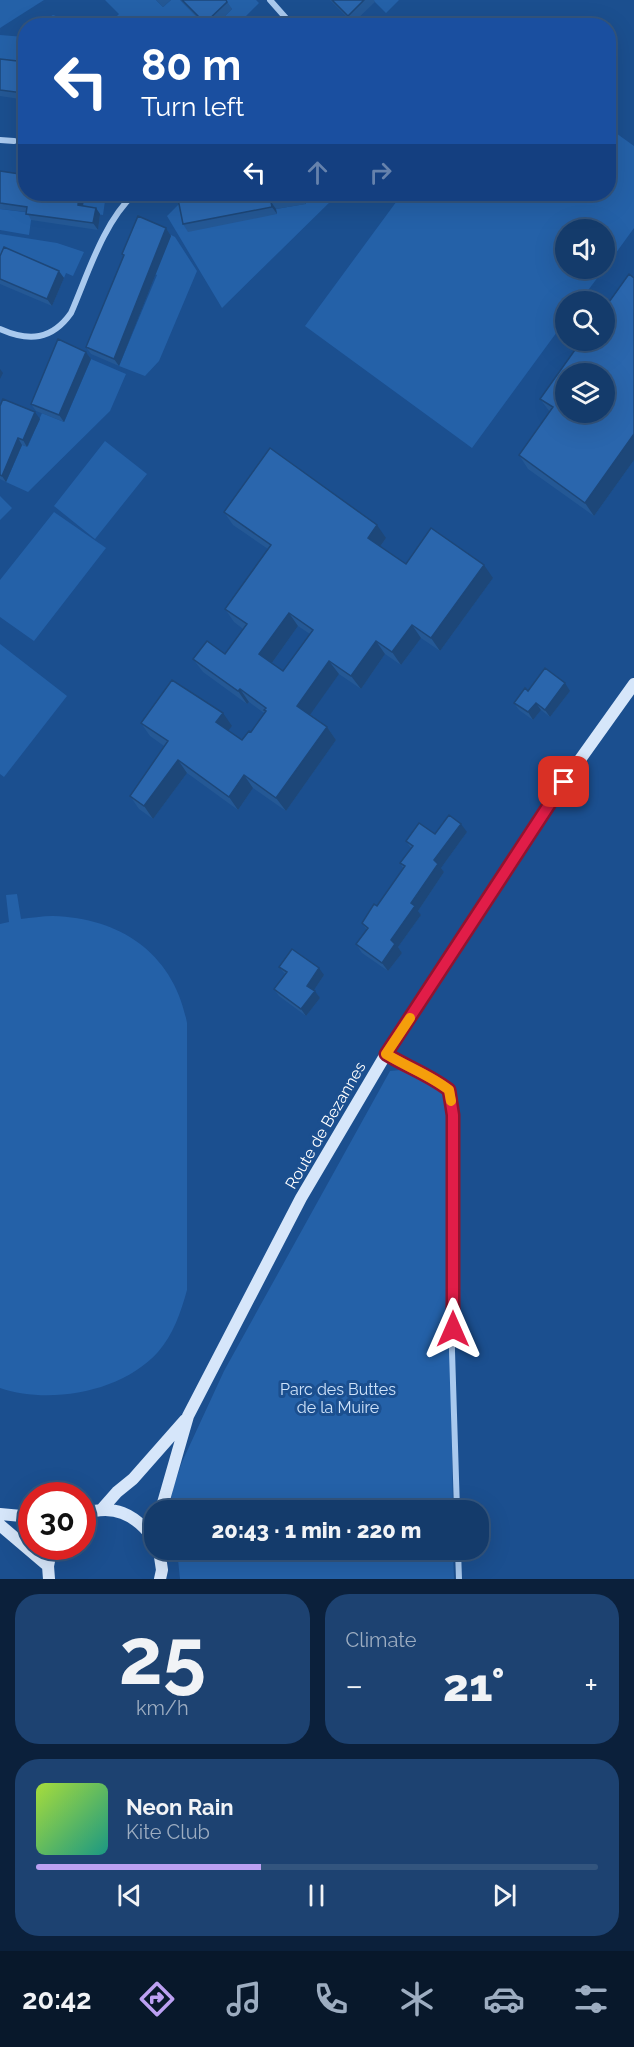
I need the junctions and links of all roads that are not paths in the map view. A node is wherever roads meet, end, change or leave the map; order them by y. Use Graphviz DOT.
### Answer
graph roads {
  1 [pos="270,0"];
  2 [pos="286,18"];
  3 [pos="0,140"];
  4 [pos="14,141"];
  5 [pos="127,201"];
  6 [pos="0,330"];
  7 [pos="634,684"];
  8 [pos="386,1054"];
  9 [pos="188,1416"];
  10 [pos="164,1500"];
  11 [pos="457,1500"];
  12 [pos="102,1509"];
  13 [pos="96,1510"];
  14 [pos="0,1514"];
  15 [pos="18,1516"];
  16 [pos="0,1525"];
  17 [pos="144,1526"];
  18 [pos="49,1560"];
  19 [pos="160,1560"];
  20 [pos="458,1560"];
  21 [pos="48,1566"];
  22 [pos="49,1579"];
  23 [pos="160,1579"];
  24 [pos="459,1579"];
  1 -- 2 [label="street"];
  3 -- 4 [label="street"];
  5 -- 6 [label="street"];
  7 -- 8 [label="street, Route de Bezannes"];
  8 -- 9 [label="street, Route de Bezannes"];
  8 -- 11 [label="street"];
  9 -- 10 [label="street, Route de Bezannes"];
  9 -- 12 [label="street, Route de Bezannes"];
  12 -- 13 [label="street"];
  12 -- 17 [label="street"];
  14 -- 15 [label="street"];
  16 -- 21 [label="street"];
  18 -- 21 [label="street"];
  19 -- 23 [label="street"];
  20 -- 24 [label="street"];
  21 -- 22 [label="street"];
}
